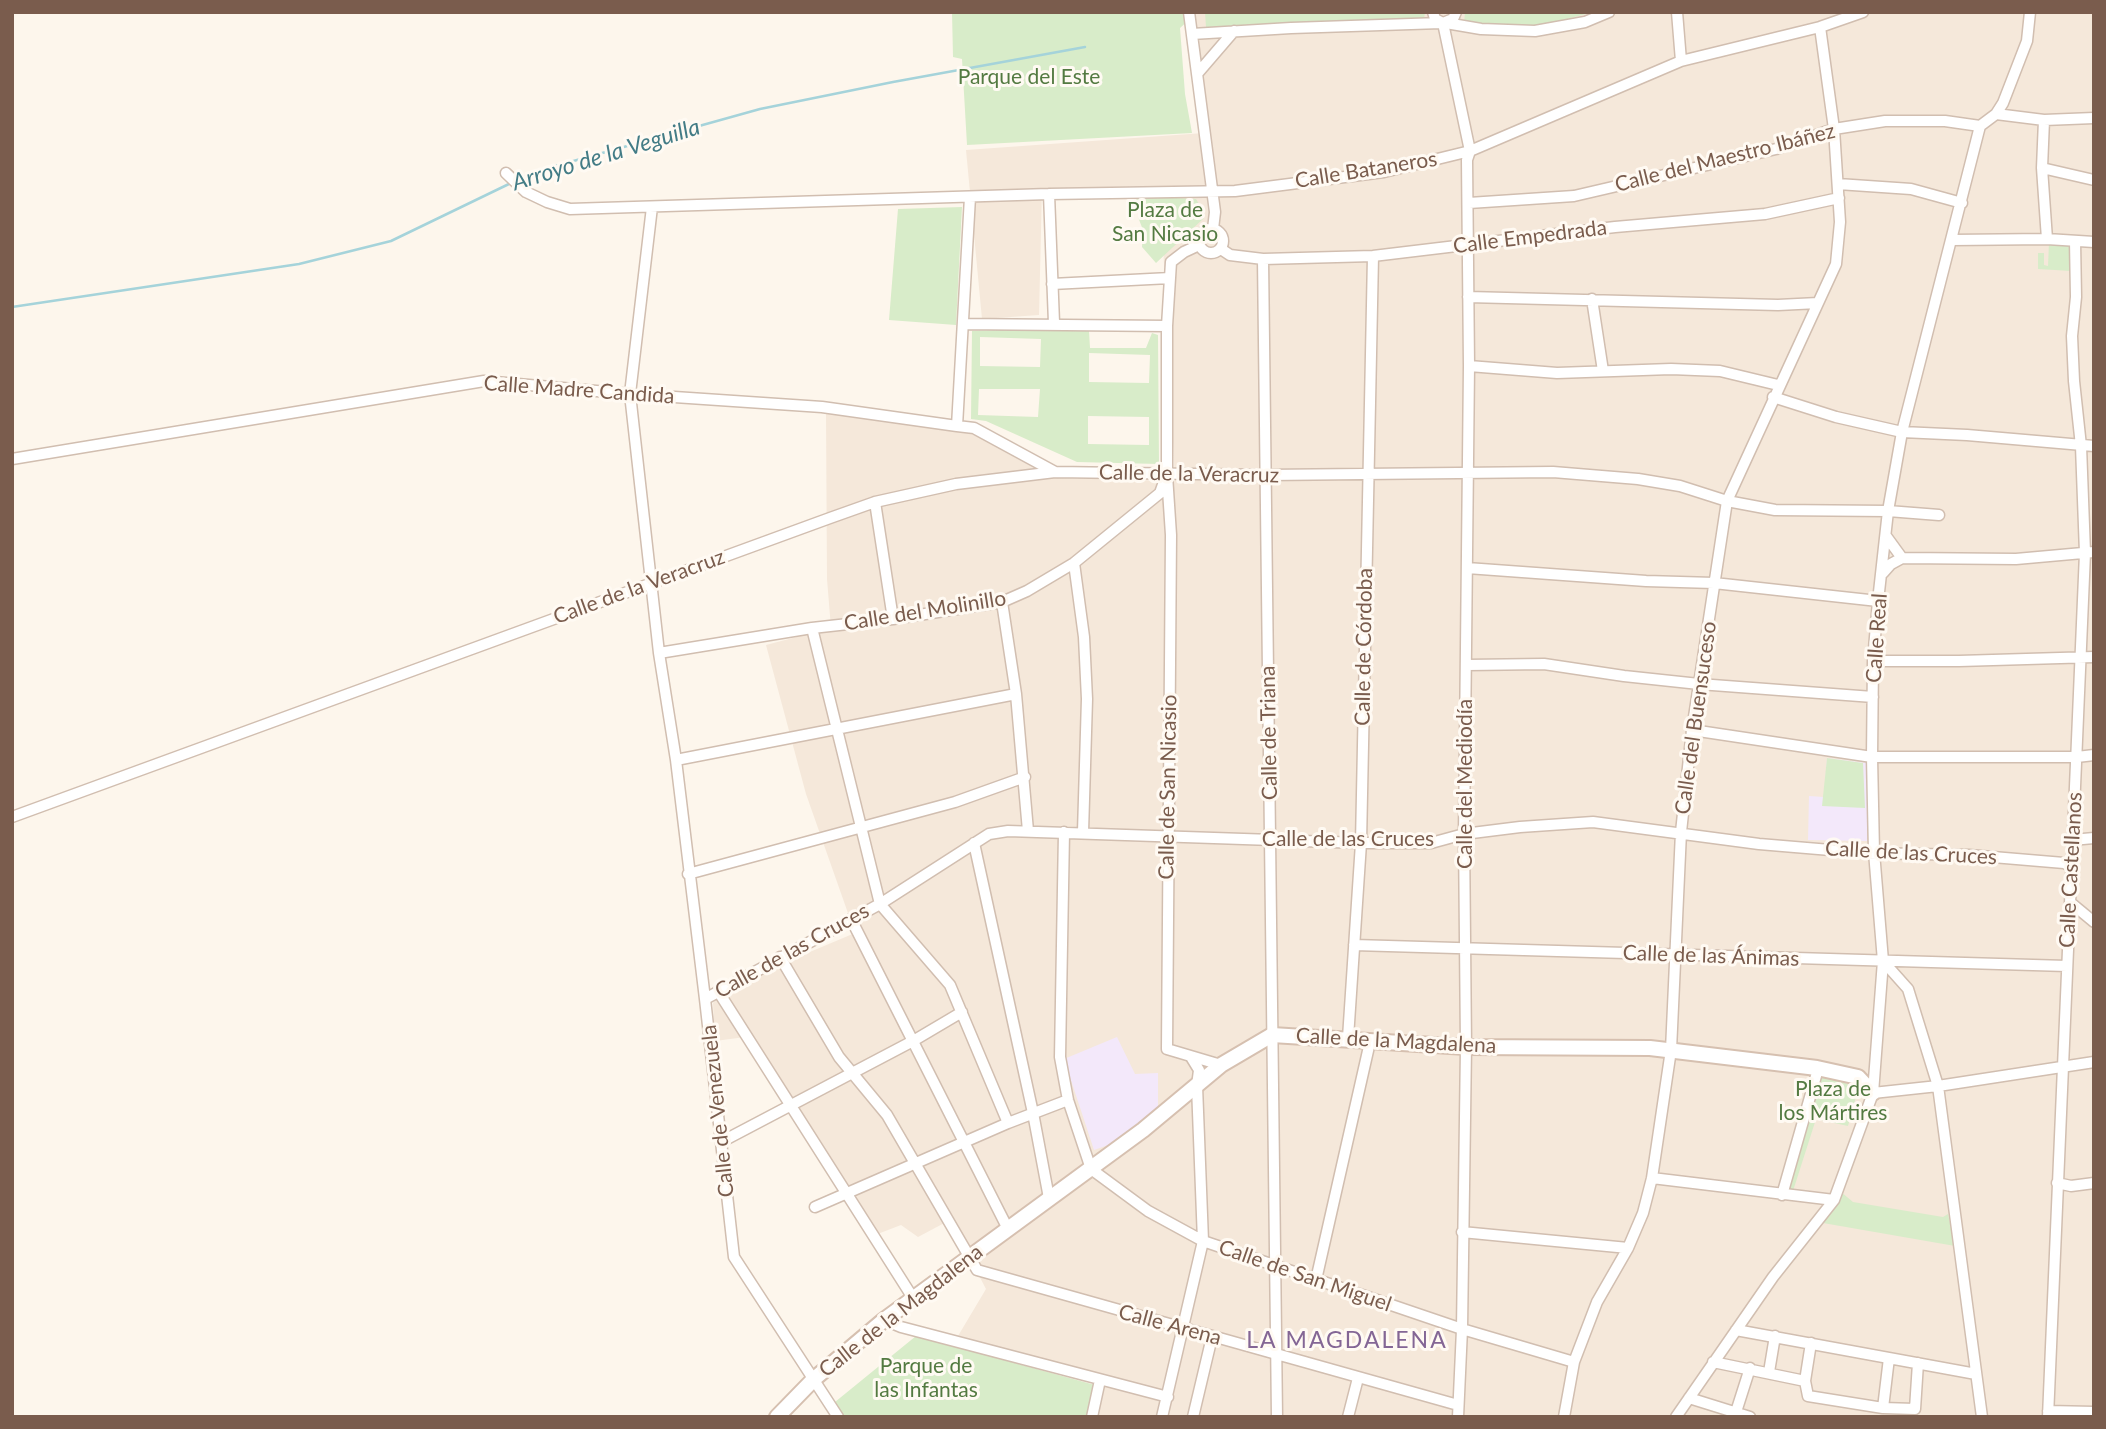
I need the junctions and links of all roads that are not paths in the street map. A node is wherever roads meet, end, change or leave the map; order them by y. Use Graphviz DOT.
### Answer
graph roads {
  1 [pos="1189,12"];
  2 [pos="1433,12"];
  3 [pos="1456,12"];
  4 [pos="1609,12"];
  5 [pos="1677,12"];
  6 [pos="1863,12"];
  7 [pos="2030,12"];
  8 [pos="1444,23"];
  9 [pos="1819,27"];
  10 [pos="1234,31"];
  11 [pos="1192,34"];
  12 [pos="1681,61"];
  13 [pos="1197,74"];
  14 [pos="1996,114"];
  15 [pos="2094,118"];
  16 [pos="2044,120"];
  17 [pos="1980,127"];
  18 [pos="1834,130"];
  19 [pos="1470,151"];
  20 [pos="2042,168"];
  21 [pos="508,175"];
  22 [pos="2094,180"];
  23 [pos="1838,184"];
  24 [pos="1212,192"];
  25 [pos="1049,194"];
  26 [pos="970,197"];
  27 [pos="1839,198"];
  28 [pos="1963,198"];
  29 [pos="1469,202"];
  30 [pos="652,207"];
  31 [pos="1213,229"];
  32 [pos="2047,239"];
  33 [pos="1952,240"];
  34 [pos="2075,241"];
  35 [pos="2094,243"];
  36 [pos="1199,245"];
  37 [pos="1469,245"];
  38 [pos="1221,249"];
  39 [pos="1373,256"];
  40 [pos="1263,259"];
  41 [pos="1170,278"];
  42 [pos="1052,284"];
  43 [pos="1468,297"];
  44 [pos="1592,299"];
  45 [pos="1818,303"];
  46 [pos="1054,323"];
  47 [pos="962,324"];
  48 [pos="1167,326"];
  49 [pos="1469,366"];
  50 [pos="1604,371"];
  51 [pos="1778,385"];
  52 [pos="630,394"];
  53 [pos="1773,397"];
  54 [pos="957,426"];
  55 [pos="1902,432"];
  56 [pos="2081,446"];
  57 [pos="2094,446"];
  58 [pos="12,459"];
  59 [pos="1055,472"];
  60 [pos="1467,472"];
  61 [pos="1167,475"];
  62 [pos="1267,475"];
  63 [pos="1367,475"];
  64 [pos="1164,497"];
  65 [pos="1727,501"];
  66 [pos="875,502"];
  67 [pos="1888,511"];
  68 [pos="1939,514"];
  69 [pos="1886,536"];
  70 [pos="2089,552"];
  71 [pos="1902,558"];
  72 [pos="1074,562"];
  73 [pos="1467,568"];
  74 [pos="1882,574"];
  75 [pos="651,581"];
  76 [pos="1714,583"];
  77 [pos="1878,601"];
  78 [pos="1002,602"];
  79 [pos="893,619"];
  80 [pos="811,628"];
  81 [pos="659,653"];
  82 [pos="2094,657"];
  83 [pos="2080,659"];
  84 [pos="1873,661"];
  85 [pos="1467,665"];
  86 [pos="1699,684"];
  87 [pos="1016,694"];
  88 [pos="1873,697"];
  89 [pos="836,730"];
  90 [pos="1692,730"];
  91 [pos="2094,755"];
  92 [pos="1872,757"];
  93 [pos="2077,757"];
  94 [pos="676,760"];
  95 [pos="1025,777"];
  96 [pos="12,817"];
  97 [pos="860,827"];
  98 [pos="1028,831"];
  99 [pos="1064,832"];
  100 [pos="1083,832"];
  101 [pos="1681,832"];
  102 [pos="1464,834"];
  103 [pos="1167,836"];
  104 [pos="2094,838"];
  105 [pos="1270,839"];
  106 [pos="2072,840"];
  107 [pos="1361,843"];
  108 [pos="974,844"];
  109 [pos="1874,852"];
  110 [pos="2072,867"];
  111 [pos="688,874"];
  112 [pos="2071,903"];
  113 [pos="880,904"];
  114 [pos="851,919"];
  115 [pos="2094,922"];
  116 [pos="1354,945"];
  117 [pos="1465,948"];
  118 [pos="1677,956"];
  119 [pos="780,957"];
  120 [pos="1883,961"];
  121 [pos="2067,966"];
  122 [pos="718,991"];
  123 [pos="705,999"];
  124 [pos="962,1012"];
  125 [pos="1272,1035"];
  126 [pos="1348,1038"];
  127 [pos="913,1041"];
  128 [pos="1370,1042"];
  129 [pos="1466,1047"];
  130 [pos="1671,1051"];
  131 [pos="1191,1057"];
  132 [pos="2094,1062"];
  133 [pos="1221,1065"];
  134 [pos="2063,1067"];
  135 [pos="1818,1069"];
  136 [pos="852,1072"];
  137 [pos="1197,1086"];
  138 [pos="1938,1086"];
  139 [pos="1873,1093"];
  140 [pos="1068,1100"];
  141 [pos="790,1107"];
  142 [pos="1033,1113"];
  143 [pos="1008,1123"];
  144 [pos="721,1142"];
  145 [pos="965,1142"];
  146 [pos="916,1164"];
  147 [pos="1091,1169"];
  148 [pos="1652,1178"];
  149 [pos="2057,1183"];
  150 [pos="2094,1183"];
  151 [pos="847,1195"];
  152 [pos="1782,1195"];
  153 [pos="1049,1198"];
  154 [pos="1834,1200"];
  155 [pos="815,1207"];
  156 [pos="1008,1229"];
  157 [pos="1462,1232"];
  158 [pos="1203,1241"];
  159 [pos="1628,1248"];
  160 [pos="969,1257"];
  161 [pos="1275,1267"];
  162 [pos="1316,1280"];
  163 [pos="913,1298"];
  164 [pos="884,1320"];
  165 [pos="1184,1329"];
  166 [pos="1462,1329"];
  167 [pos="1736,1330"];
  168 [pos="1212,1336"];
  169 [pos="1775,1336"];
  170 [pos="1811,1343"];
  171 [pos="1276,1353"];
  172 [pos="1889,1358"];
  173 [pos="1574,1362"];
  174 [pos="1713,1362"];
  175 [pos="1918,1363"];
  176 [pos="1750,1368"];
  177 [pos="1769,1372"];
  178 [pos="1976,1374"];
  179 [pos="1358,1378"];
  180 [pos="814,1379"];
  181 [pos="1101,1380"];
  182 [pos="1805,1381"];
  183 [pos="1168,1397"];
  184 [pos="1689,1398"];
  185 [pos="1458,1405"];
  186 [pos="1883,1408"];
  187 [pos="1737,1412"];
  188 [pos="2094,1412"];
  189 [pos="2048,1414"];
  190 [pos="1750,1416"];
  191 [pos="777,1417"];
  192 [pos="838,1417"];
  193 [pos="1092,1417"];
  194 [pos="1163,1417"];
  195 [pos="1193,1417"];
  196 [pos="1277,1417"];
  197 [pos="1348,1417"];
  198 [pos="1458,1417"];
  199 [pos="1564,1417"];
  200 [pos="1676,1417"];
  201 [pos="1982,1417"];
  1 -- 11 [label="street"];
  2 -- 8 [label="street"];
  3 -- 8 [label="street"];
  4 -- 8 [label="street"];
  5 -- 12 [label="street"];
  6 -- 9 [label="street, Calle Bataneros"];
  7 -- 14 [label="street"];
  8 -- 10 [label="street"];
  8 -- 19 [label="street, Calle del Mediodía"];
  9 -- 12 [label="street, Calle Bataneros"];
  9 -- 18 [label="street, Calle del Buensuceso"];
  10 -- 11 [label="street"];
  10 -- 13 [label="street"];
  11 -- 13 [label="street"];
  12 -- 19 [label="street, Calle Bataneros"];
  13 -- 24 [label="street"];
  14 -- 16 [label="street"];
  14 -- 17 [label="street"];
  15 -- 16 [label="street"];
  16 -- 20 [label="street"];
  17 -- 18 [label="street, Calle del Maestro Ibáñez"];
  17 -- 28 [label="street, Calle Real"];
  18 -- 23 [label="street, Calle del Buensuceso"];
  18 -- 29 [label="street, Calle del Maestro Ibáñez"];
  19 -- 24 [label="street, Calle Bataneros"];
  19 -- 29 [label="street, Calle del Mediodía"];
  20 -- 22 [label="street"];
  20 -- 32 [label="street"];
  21 -- 30 [label="street, Calle Bataneros"];
  23 -- 27 [label="street, Calle del Buensuceso"];
  23 -- 28 [label="street"];
  24 -- 25 [label="street, Calle Bataneros"];
  24 -- 31 [label="street"];
  25 -- 26 [label="street, Calle Bataneros"];
  25 -- 42 [label="street"];
  26 -- 30 [label="street, Calle Bataneros"];
  26 -- 47 [label="street"];
  27 -- 37 [label="street, Calle Empedrada"];
  27 -- 45 [label="street, Calle del Buensuceso"];
  28 -- 33 [label="street, Calle Real"];
  29 -- 37 [label="street, Calle del Mediodía"];
  30 -- 52 [label="street, Calle de Venezuela"];
  31 -- 36 [label="street"];
  31 -- 38 [label="street"];
  32 -- 33 [label="street"];
  32 -- 34 [label="street"];
  33 -- 55 [label="street, Calle Real"];
  34 -- 35 [label="street"];
  34 -- 56 [label="street, Calle Castellanos"];
  36 -- 38 [label="street"];
  36 -- 41 [label="street"];
  37 -- 39 [label="street, Calle Empedrada"];
  37 -- 43 [label="street, Calle del Mediodía"];
  38 -- 40 [label="street, Calle Empedrada"];
  39 -- 40 [label="street, Calle Empedrada"];
  39 -- 63 [label="street, Calle de Córdoba"];
  40 -- 62 [label="street, Calle de Triana"];
  41 -- 42 [label="street"];
  41 -- 48 [label="street"];
  42 -- 46 [label="street"];
  43 -- 44 [label="street"];
  43 -- 49 [label="street, Calle del Mediodía"];
  44 -- 45 [label="street"];
  44 -- 50 [label="street"];
  45 -- 51 [label="street, Calle del Buensuceso"];
  46 -- 47 [label="street"];
  46 -- 48 [label="street"];
  47 -- 54 [label="street"];
  48 -- 61 [label="street"];
  49 -- 50 [label="street"];
  49 -- 60 [label="street, Calle del Mediodía"];
  50 -- 51 [label="street"];
  51 -- 53 [label="street, Calle del Buensuceso"];
  52 -- 54 [label="street, Calle Madre Candida"];
  52 -- 58 [label="street, Calle Madre Candida"];
  52 -- 75 [label="street, Calle de Venezuela"];
  53 -- 55 [label="street"];
  53 -- 65 [label="street, Calle del Buensuceso"];
  54 -- 59 [label="street, Calle Madre Candida"];
  55 -- 56 [label="street"];
  55 -- 67 [label="street, Calle Real"];
  56 -- 57 [label="street"];
  56 -- 70 [label="street, Calle Castellanos"];
  59 -- 61 [label="street, Calle de la Veracruz"];
  59 -- 66 [label="street, Calle de la Veracruz"];
  60 -- 63 [label="street, Calle de la Veracruz"];
  60 -- 65 [label="street, Calle de la Veracruz"];
  60 -- 73 [label="street, Calle del Mediodía"];
  61 -- 62 [label="street, Calle de la Veracruz"];
  61 -- 64 [label="street"];
  62 -- 63 [label="street, Calle de la Veracruz"];
  62 -- 105 [label="street, Calle de Triana"];
  63 -- 107 [label="street, Calle de Córdoba"];
  64 -- 72 [label="street, Calle del Molinillo"];
  64 -- 103 [label="street, Calle de San Nicasio"];
  65 -- 67 [label="street, Calle de la Veracruz"];
  65 -- 76 [label="street, Calle del Buensuceso"];
  66 -- 75 [label="street, Calle de la Veracruz"];
  66 -- 79 [label="street"];
  67 -- 68 [label="street, Calle de la Veracruz"];
  67 -- 69 [label="street, Calle Real"];
  69 -- 71 [label="street"];
  69 -- 74 [label="street, Calle Real"];
  70 -- 71 [label="street"];
  70 -- 83 [label="street, Calle Castellanos"];
  71 -- 74 [label="street"];
  72 -- 78 [label="street, Calle del Molinillo"];
  72 -- 100 [label="street"];
  73 -- 76 [label="street"];
  73 -- 85 [label="street, Calle del Mediodía"];
  74 -- 77 [label="street, Calle Real"];
  75 -- 81 [label="street, Calle de Venezuela"];
  75 -- 96 [label="street, Calle de la Veracruz"];
  76 -- 77 [label="street"];
  76 -- 86 [label="street, Calle del Buensuceso"];
  77 -- 84 [label="street, Calle Real"];
  78 -- 79 [label="street, Calle del Molinillo"];
  78 -- 87 [label="street"];
  79 -- 80 [label="street, Calle del Molinillo"];
  80 -- 81 [label="street, Calle del Molinillo"];
  80 -- 89 [label="street"];
  81 -- 94 [label="street, Calle de Venezuela"];
  82 -- 83 [label="street"];
  83 -- 84 [label="street"];
  83 -- 93 [label="street, Calle Castellanos"];
  84 -- 88 [label="street, Calle Real"];
  85 -- 86 [label="street"];
  85 -- 102 [label="street, Calle del Mediodía"];
  86 -- 88 [label="street"];
  86 -- 90 [label="street, Calle del Buensuceso"];
  87 -- 89 [label="street"];
  87 -- 95 [label="street"];
  88 -- 92 [label="street, Calle Real"];
  89 -- 94 [label="street"];
  89 -- 97 [label="street"];
  90 -- 92 [label="street"];
  90 -- 101 [label="street, Calle del Buensuceso"];
  91 -- 93 [label="street"];
  92 -- 93 [label="street"];
  92 -- 109 [label="street, Calle Real"];
  93 -- 106 [label="street, Calle Castellanos"];
  94 -- 111 [label="street, Calle de Venezuela"];
  95 -- 97 [label="street"];
  95 -- 98 [label="street"];
  97 -- 111 [label="street"];
  97 -- 113 [label="street"];
  98 -- 99 [label="street, Calle de las Cruces"];
  98 -- 108 [label="street, Calle de las Cruces"];
  99 -- 100 [label="street, Calle de las Cruces"];
  99 -- 140 [label="street"];
  100 -- 103 [label="street, Calle de las Cruces"];
  101 -- 102 [label="street, Calle de las Cruces"];
  101 -- 109 [label="street, Calle de las Cruces"];
  101 -- 118 [label="street, Calle del Buensuceso"];
  102 -- 107 [label="street, Calle de las Cruces"];
  102 -- 117 [label="street, Calle del Mediodía"];
  103 -- 105 [label="street, Calle de las Cruces"];
  103 -- 131 [label="street, Calle de San Nicasio"];
  104 -- 106 [label="street"];
  105 -- 107 [label="street, Calle de las Cruces"];
  105 -- 125 [label="street, Calle de Triana"];
  106 -- 110 [label="street, Calle Castellanos"];
  107 -- 116 [label="street, Calle de Córdoba"];
  108 -- 113 [label="street, Calle de las Cruces"];
  108 -- 142 [label="street"];
  109 -- 110 [label="street, Calle de las Cruces"];
  109 -- 120 [label="street, Calle Real"];
  110 -- 112 [label="street, Calle Castellanos"];
  111 -- 123 [label="street, Calle de Venezuela"];
  112 -- 115 [label="street"];
  112 -- 121 [label="street, Calle Castellanos"];
  113 -- 114 [label="street, Calle de las Cruces"];
  113 -- 124 [label="street"];
  114 -- 119 [label="street, Calle de las Cruces"];
  114 -- 127 [label="street"];
  116 -- 117 [label="street, Calle de las Ánimas"];
  116 -- 126 [label="street, Calle de Córdoba"];
  117 -- 118 [label="street, Calle de las Ánimas"];
  117 -- 129 [label="street, Calle del Mediodía"];
  118 -- 120 [label="street, Calle de las Ánimas"];
  118 -- 130 [label="street, Calle del Buensuceso"];
  119 -- 122 [label="street, Calle de las Cruces"];
  119 -- 136 [label="street"];
  120 -- 121 [label="street, Calle de las Ánimas"];
  120 -- 138 [label="street"];
  120 -- 139 [label="street, Calle Real"];
  121 -- 134 [label="street, Calle Castellanos"];
  122 -- 123 [label="street, Calle de las Cruces"];
  122 -- 141 [label="street"];
  123 -- 144 [label="street, Calle de Venezuela"];
  124 -- 127 [label="street"];
  124 -- 143 [label="street"];
  125 -- 126 [label="street, Calle de la Magdalena"];
  125 -- 133 [label="street, Calle de la Magdalena"];
  125 -- 161 [label="street, Calle de Triana"];
  126 -- 128 [label="street, Calle de la Magdalena"];
  127 -- 136 [label="street"];
  127 -- 145 [label="street"];
  128 -- 129 [label="street, Calle de la Magdalena"];
  128 -- 162 [label="street"];
  129 -- 130 [label="street, Calle de la Magdalena"];
  129 -- 157 [label="street, Calle del Mediodía"];
  130 -- 135 [label="street, Calle de la Magdalena"];
  130 -- 148 [label="street, Calle del Buensuceso"];
  131 -- 133 [label="street"];
  131 -- 137 [label="street"];
  132 -- 134 [label="street"];
  133 -- 137 [label="street, Calle de la Magdalena"];
  134 -- 138 [label="street"];
  134 -- 149 [label="street, Calle Castellanos"];
  135 -- 139 [label="street, Calle de la Magdalena"];
  135 -- 152 [label="street"];
  136 -- 141 [label="street"];
  136 -- 146 [label="street"];
  137 -- 147 [label="street, Calle de la Magdalena"];
  137 -- 158 [label="street"];
  138 -- 139 [label="street"];
  138 -- 178 [label="street"];
  139 -- 154 [label="street, Calle Real"];
  140 -- 142 [label="street"];
  140 -- 147 [label="street"];
  141 -- 144 [label="street"];
  141 -- 151 [label="street"];
  142 -- 143 [label="street"];
  142 -- 153 [label="street"];
  143 -- 145 [label="street"];
  144 -- 180 [label="street, Calle de Venezuela"];
  145 -- 146 [label="street"];
  145 -- 156 [label="street"];
  146 -- 151 [label="street"];
  146 -- 160 [label="street"];
  147 -- 153 [label="street, Calle de la Magdalena"];
  147 -- 158 [label="street, Calle de San Miguel"];
  148 -- 152 [label="street"];
  148 -- 159 [label="street, Calle del Buensuceso"];
  149 -- 150 [label="street"];
  149 -- 189 [label="street, Calle Castellanos"];
  151 -- 155 [label="street"];
  151 -- 163 [label="street"];
  152 -- 154 [label="street"];
  153 -- 156 [label="street, Calle de la Magdalena"];
  154 -- 167 [label="street, Calle Real"];
  156 -- 160 [label="street, Calle de la Magdalena"];
  157 -- 159 [label="street"];
  157 -- 166 [label="street, Calle del Mediodía"];
  158 -- 161 [label="street, Calle de San Miguel"];
  158 -- 165 [label="street"];
  159 -- 173 [label="street, Calle del Buensuceso"];
  160 -- 163 [label="street, Calle de la Magdalena"];
  160 -- 165 [label="street, Calle Arena"];
  161 -- 162 [label="street, Calle de San Miguel"];
  161 -- 171 [label="street, Calle de Triana"];
  162 -- 166 [label="street, Calle de San Miguel"];
  163 -- 164 [label="street, Calle de la Magdalena"];
  164 -- 180 [label="street, Calle de la Magdalena"];
  164 -- 181 [label="street"];
  165 -- 168 [label="street, Calle Arena"];
  165 -- 183 [label="street"];
  166 -- 173 [label="street, Calle de San Miguel"];
  166 -- 185 [label="street, Calle del Mediodía"];
  167 -- 169 [label="street"];
  167 -- 174 [label="street, Calle Real"];
  168 -- 171 [label="street, Calle Arena"];
  168 -- 195 [label="street"];
  169 -- 170 [label="street"];
  169 -- 177 [label="street"];
  170 -- 172 [label="street"];
  170 -- 182 [label="street"];
  171 -- 179 [label="street, Calle Arena"];
  171 -- 196 [label="street, Calle de Triana"];
  172 -- 175 [label="street"];
  172 -- 186 [label="street"];
  173 -- 199 [label="street, Calle del Buensuceso"];
  174 -- 176 [label="street"];
  174 -- 184 [label="street, Calle Real"];
  175 -- 178 [label="street"];
  175 -- 186 [label="street"];
  176 -- 177 [label="street"];
  176 -- 187 [label="street"];
  177 -- 182 [label="street"];
  178 -- 201 [label="street"];
  179 -- 185 [label="street, Calle Arena"];
  179 -- 197 [label="street"];
  180 -- 191 [label="street, Calle de la Magdalena"];
  180 -- 192 [label="street, Calle de Venezuela"];
  181 -- 183 [label="street"];
  181 -- 193 [label="street"];
  182 -- 186 [label="street"];
  183 -- 194 [label="street"];
  184 -- 187 [label="street"];
  184 -- 200 [label="street, Calle Real"];
  185 -- 198 [label="street, Calle del Mediodía"];
  187 -- 190 [label="street"];
  188 -- 189 [label="street"];
}
